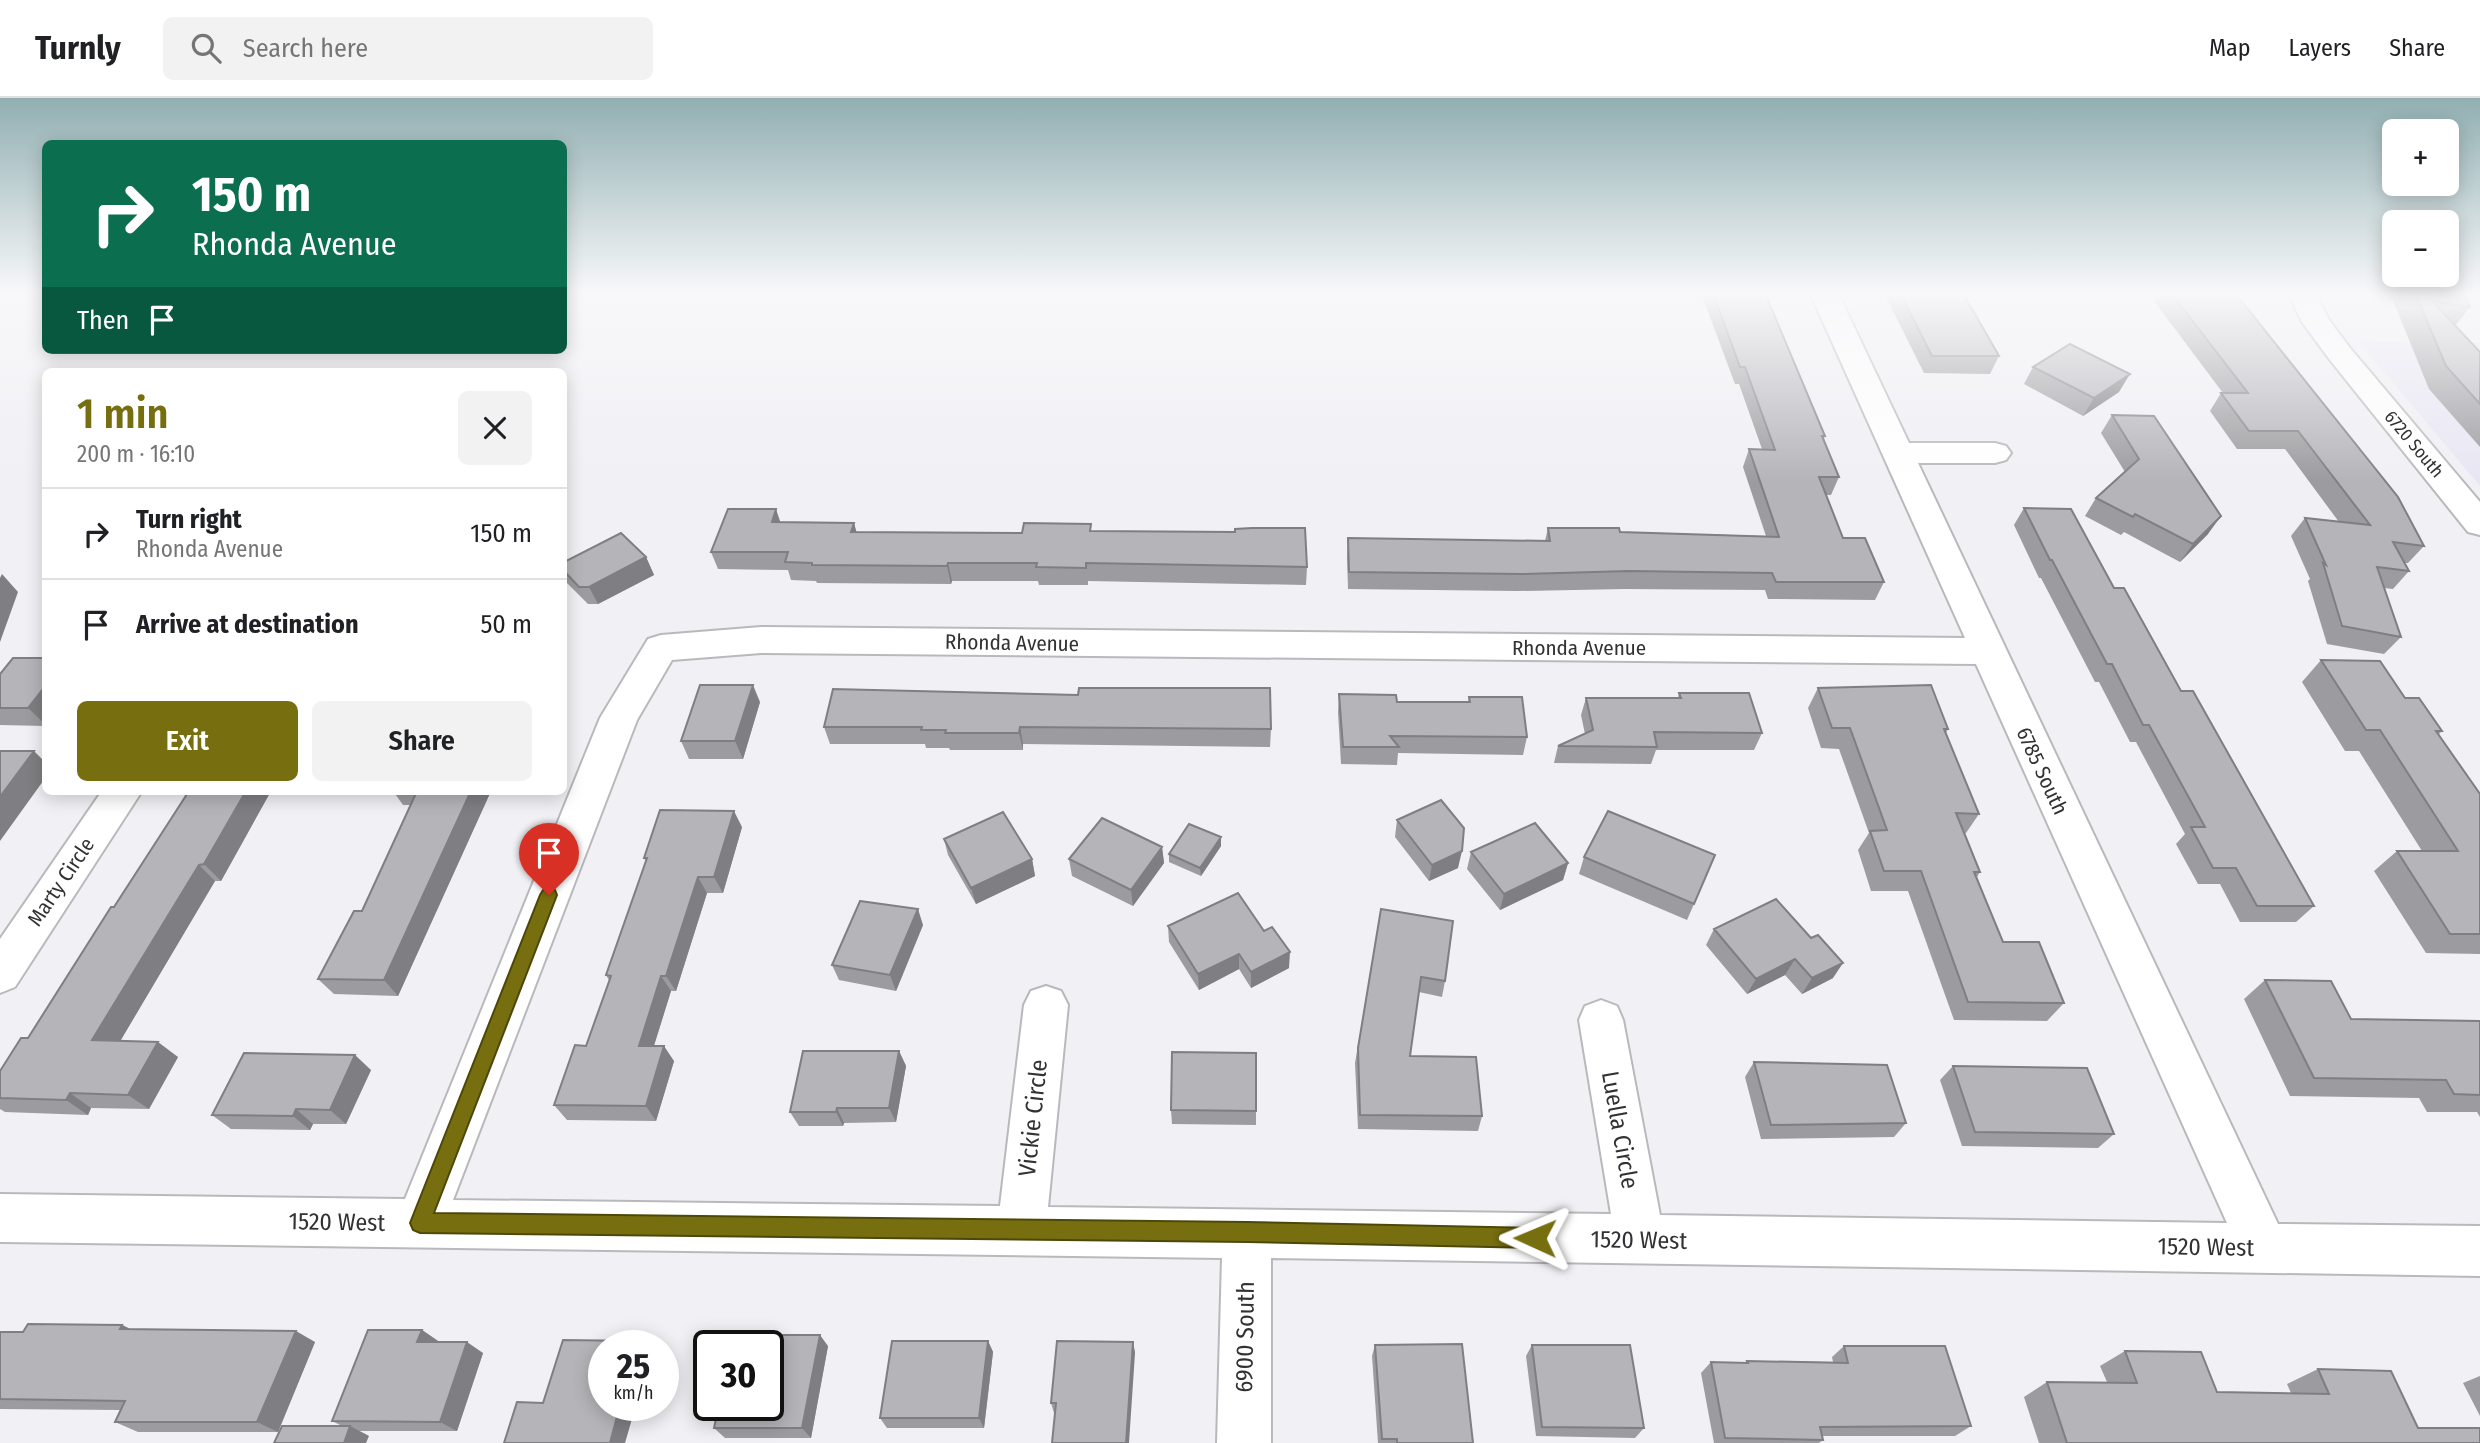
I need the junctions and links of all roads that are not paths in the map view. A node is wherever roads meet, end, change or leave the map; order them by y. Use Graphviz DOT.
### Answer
graph roads {
  1 [pos="1854,356"];
  2 [pos="2341,356"];
  3 [pos="1899,453"];
  4 [pos="1995,453"];
  5 [pos="2480,524"];
  6 [pos="1987,652"];
  7 [pos="120,795"];
  8 [pos="0,974"];
  9 [pos="1046,1005"];
  10 [pos="1601,1020"];
  11 [pos="0,1218"];
  12 [pos="420,1223"];
  13 [pos="1021,1231"];
  14 [pos="1247,1232"];
  15 [pos="1640,1241"];
  16 [pos="2263,1247"];
  17 [pos="2480,1251"];
  18 [pos="1244,1443"];
  1 -- 3 [label="street, 6785 South"];
  2 -- 5 [label="street, 6720 South"];
  3 -- 4 [label="street"];
  3 -- 6 [label="street, 6785 South"];
  6 -- 12 [label="street, Rhonda Avenue"];
  6 -- 16 [label="street, 6785 South"];
  7 -- 8 [label="street, Marty Circle"];
  9 -- 13 [label="street, Vickie Circle"];
  10 -- 15 [label="street, Luella Circle"];
  11 -- 12 [label="street, 1520 West"];
  12 -- 13 [label="street, 1520 West"];
  13 -- 14 [label="street, 1520 West"];
  14 -- 15 [label="street, 1520 West"];
  14 -- 18 [label="street, 6900 South"];
  15 -- 16 [label="street, 1520 West"];
  16 -- 17 [label="street, 1520 West"];
}
